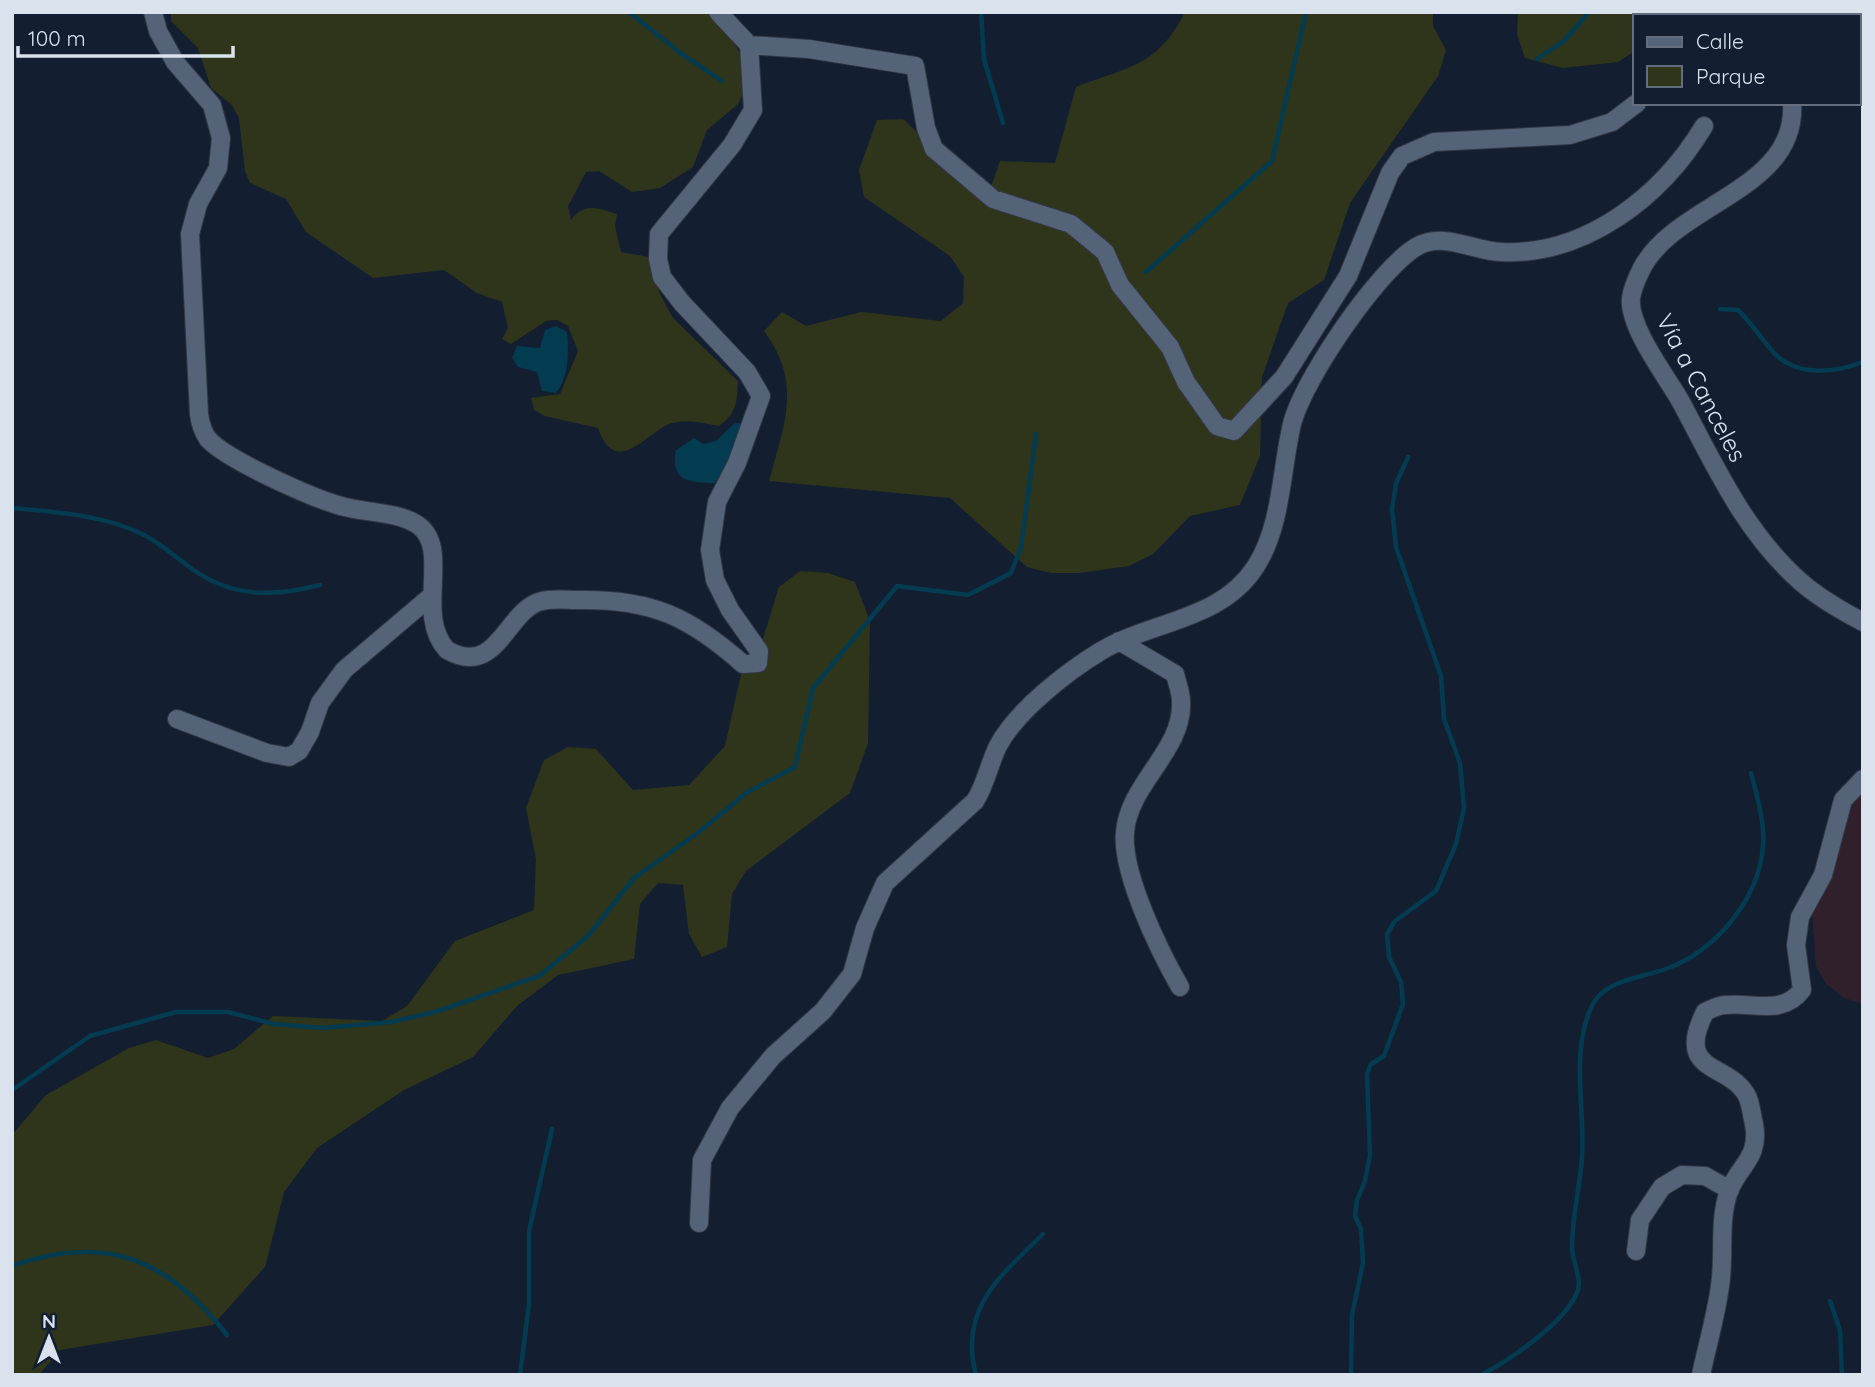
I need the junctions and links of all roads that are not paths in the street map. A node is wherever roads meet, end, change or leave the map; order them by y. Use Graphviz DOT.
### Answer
graph roads {
  1 [pos="153,12"];
  2 [pos="718,12"];
  3 [pos="749,44"];
  4 [pos="1634,105"];
  5 [pos="1792,105"];
  6 [pos="1704,126"];
  7 [pos="1284,377"];
  8 [pos="1305,389"];
  9 [pos="430,597"];
  10 [pos="1863,622"];
  11 [pos="1119,641"];
  12 [pos="177,719"];
  13 [pos="1863,779"];
  14 [pos="1180,987"];
  15 [pos="1730,1190"];
  16 [pos="699,1223"];
  17 [pos="1636,1251"];
  18 [pos="1701,1375"];
  1 -- 9 [label="street"];
  2 -- 3 [label="street"];
  3 -- 7 [label="street"];
  3 -- 9 [label="street"];
  4 -- 7 [label="street"];
  5 -- 10 [label="street, Vía a Canceles"];
  6 -- 8 [label="street"];
  7 -- 8 [label="street"];
  8 -- 11 [label="street"];
  9 -- 12 [label="street"];
  11 -- 14 [label="street"];
  11 -- 16 [label="street"];
  13 -- 15 [label="street"];
  15 -- 17 [label="street"];
  15 -- 18 [label="street"];
}
